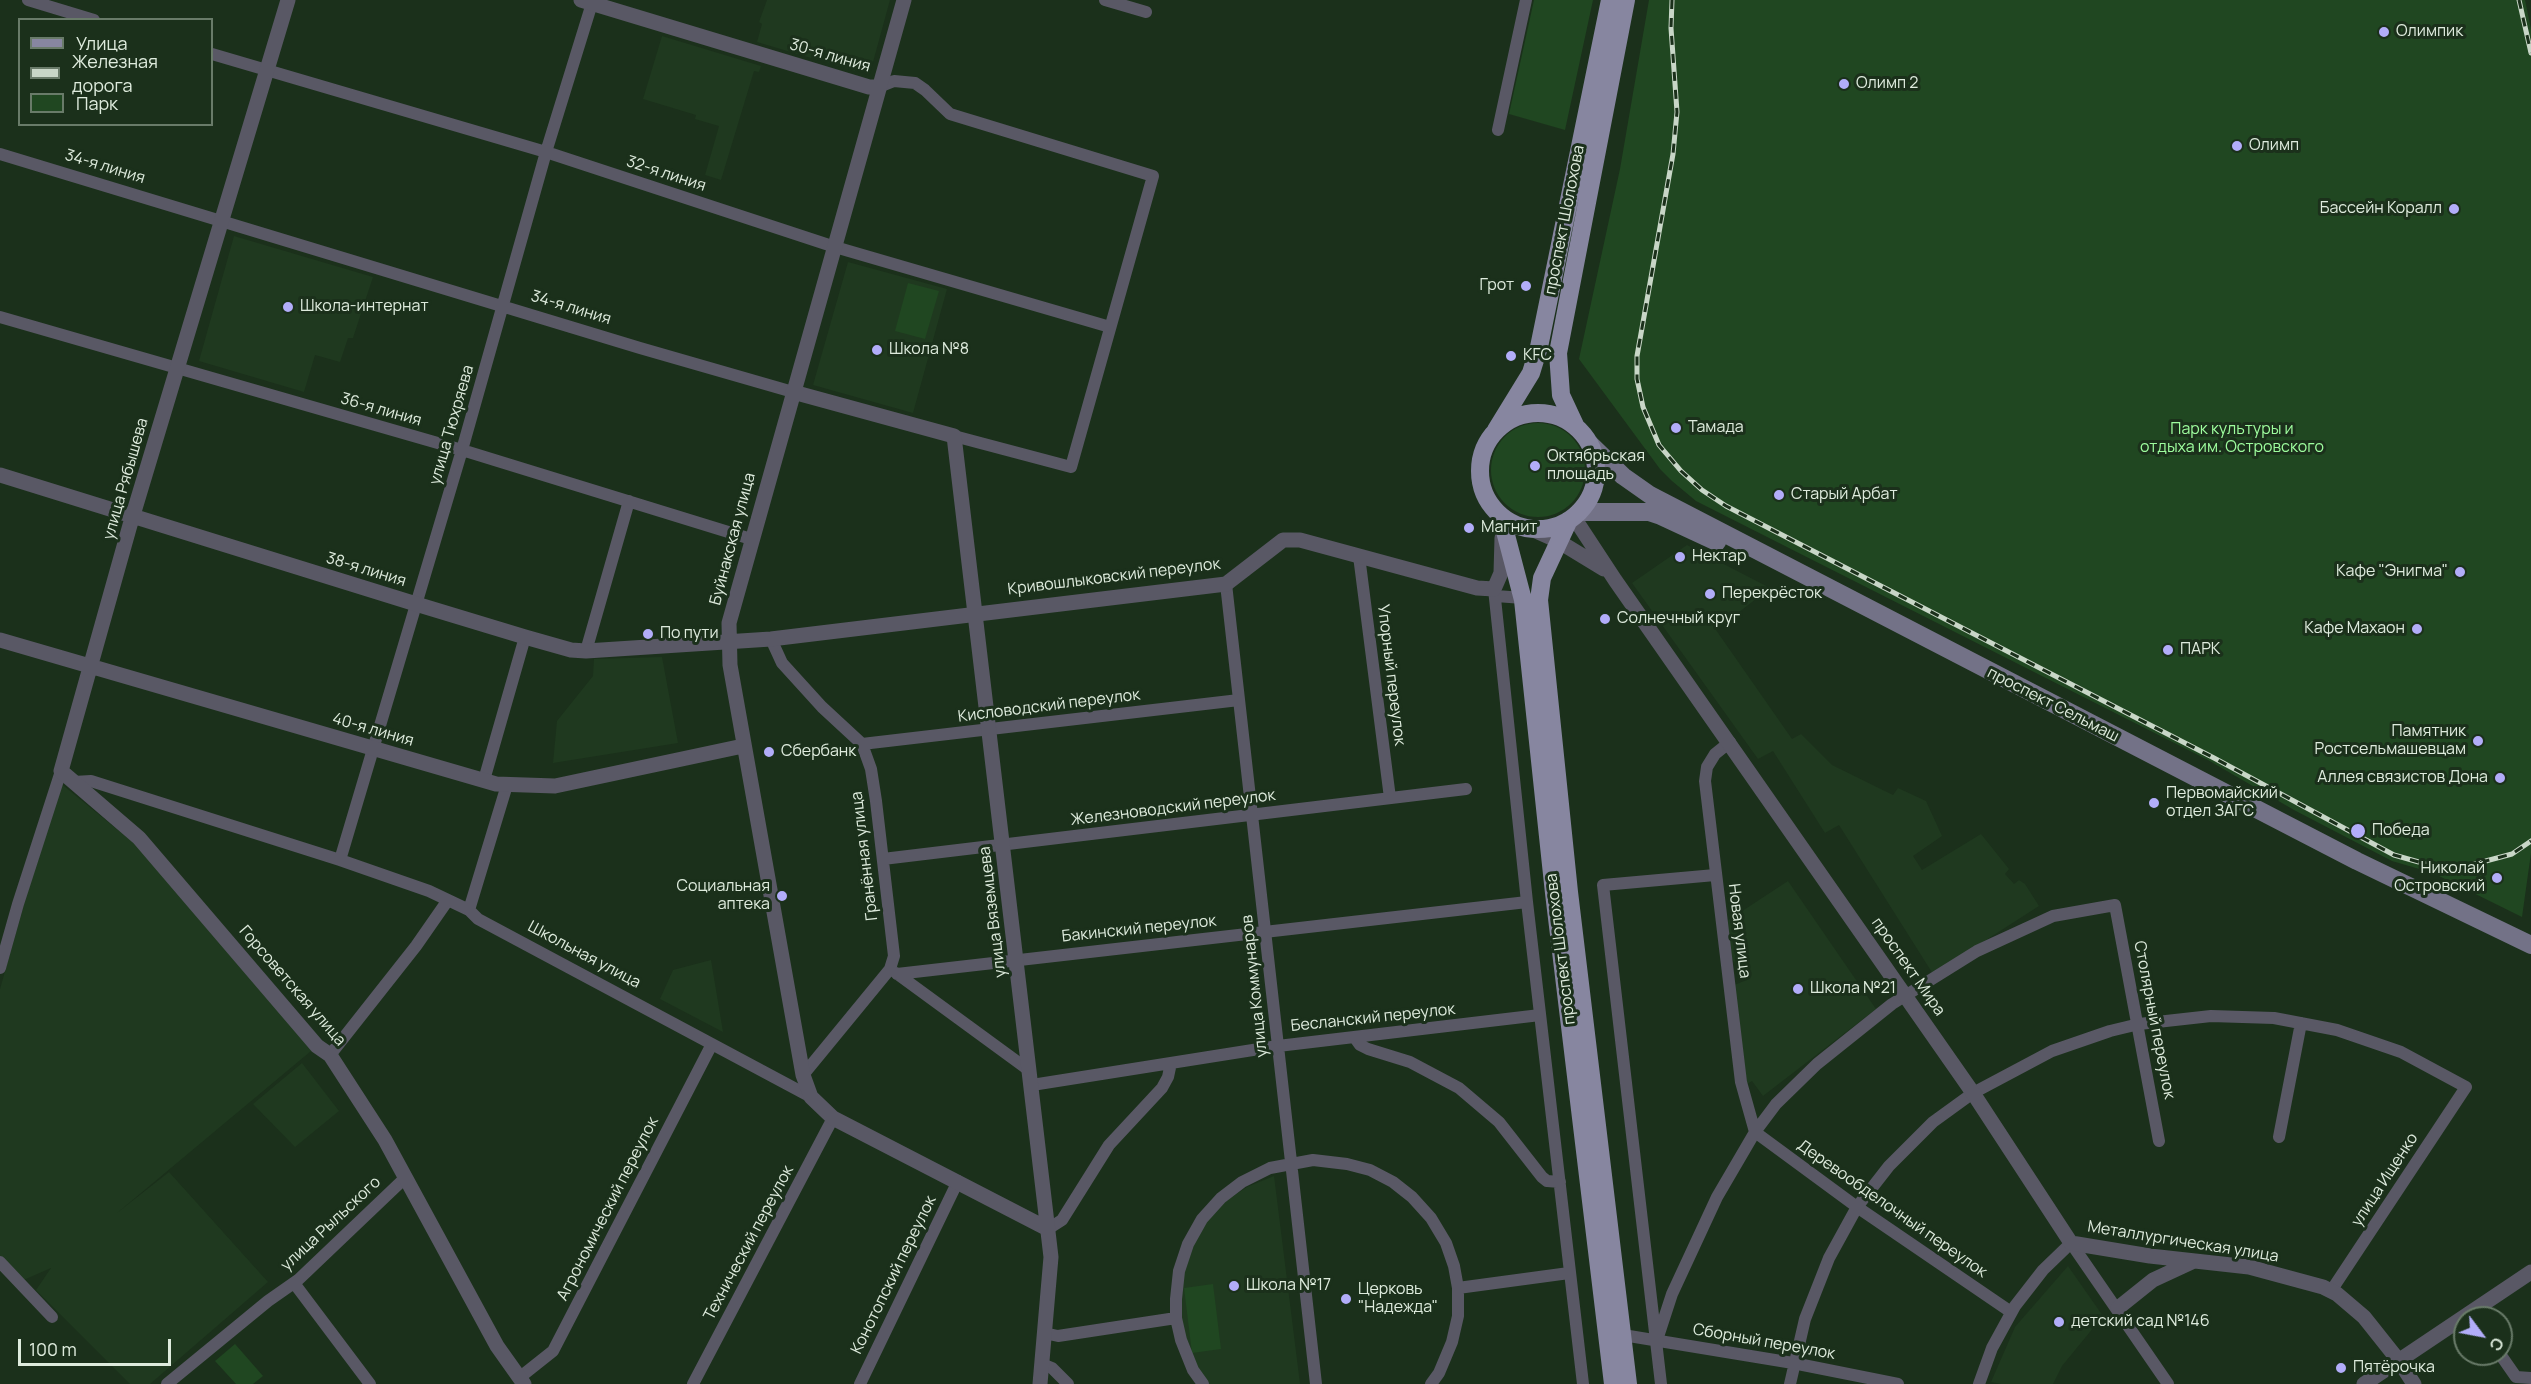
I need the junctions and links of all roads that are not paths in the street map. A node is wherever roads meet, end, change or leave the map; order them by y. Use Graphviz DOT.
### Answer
graph roads {
  1 [pos="28,0"];
  2 [pos="288,0"];
  3 [pos="904,0"];
  4 [pos="1105,0"];
  5 [pos="1526,0"];
  6 [pos="1610,0"];
  7 [pos="1626,0"];
  8 [pos="589,1"];
  9 [pos="1146,12"];
  10 [pos="87,18"];
  11 [pos="213,54"];
  12 [pos="267,70"];
  13 [pos="879,87"];
  14 [pos="1498,130"];
  15 [pos="546,152"];
  16 [pos="0,154"];
  17 [pos="222,221"];
  18 [pos="835,248"];
  19 [pos="504,306"];
  20 [pos="0,317"];
  21 [pos="1110,327"];
  22 [pos="177,369"];
  23 [pos="794,392"];
  24 [pos="1575,425"];
  25 [pos="1496,430"];
  26 [pos="954,436"];
  27 [pos="1590,444"];
  28 [pos="462,450"];
  29 [pos="0,475"];
  30 [pos="629,501"];
  31 [pos="133,516"];
  32 [pos="1574,516"];
  33 [pos="1503,523"];
  34 [pos="1529,528"];
  35 [pos="751,538"];
  36 [pos="1558,541"];
  37 [pos="1359,556"];
  38 [pos="1611,574"];
  39 [pos="1226,584"];
  40 [pos="1495,592"];
  41 [pos="1523,598"];
  42 [pos="416,604"];
  43 [pos="974,613"];
  44 [pos="525,637"];
  45 [pos="771,639"];
  46 [pos="0,640"];
  47 [pos="730,642"];
  48 [pos="586,651"];
  49 [pos="90,667"];
  50 [pos="1239,700"];
  51 [pos="990,730"];
  52 [pos="1730,742"];
  53 [pos="862,744"];
  54 [pos="743,746"];
  55 [pos="372,749"];
  56 [pos="61,771"];
  57 [pos="484,780"];
  58 [pos="74,782"];
  59 [pos="507,785"];
  60 [pos="1466,789"];
  61 [pos="1390,798"];
  62 [pos="1252,815"];
  63 [pos="1003,845"];
  64 [pos="883,859"];
  65 [pos="340,860"];
  66 [pos="1715,875"];
  67 [pos="448,900"];
  68 [pos="1527,902"];
  69 [pos="469,909"];
  70 [pos="1266,933"];
  71 [pos="2531,945"];
  72 [pos="2531,955"];
  73 [pos="1016,959"];
  74 [pos="0,968"];
  75 [pos="894,971"];
  76 [pos="1905,995"];
  77 [pos="1540,1016"];
  78 [pos="2301,1023"];
  79 [pos="2139,1024"];
  80 [pos="1356,1038"];
  81 [pos="712,1044"];
  82 [pos="1278,1046"];
  83 [pos="330,1055"];
  84 [pos="1171,1063"];
  85 [pos="803,1075"];
  86 [pos="1031,1078"];
  87 [pos="1973,1093"];
  88 [pos="811,1097"];
  89 [pos="833,1118"];
  90 [pos="1755,1132"];
  91 [pos="2279,1137"];
  92 [pos="2159,1141"];
  93 [pos="1292,1163"];
  94 [pos="405,1178"];
  95 [pos="958,1181"];
  96 [pos="1560,1182"];
  97 [pos="1857,1207"];
  98 [pos="1048,1229"];
  99 [pos="2071,1243"];
  100 [pos="2150,1256"];
  101 [pos="2196,1260"];
  102 [pos="0,1262"];
  103 [pos="2531,1272"];
  104 [pos="1569,1273"];
  105 [pos="2153,1281"];
  106 [pos="294,1283"];
  107 [pos="1458,1288"];
  108 [pos="2331,1291"];
  109 [pos="2486,1306"];
  110 [pos="2118,1308"];
  111 [pos="2011,1312"];
  112 [pos="52,1317"];
  113 [pos="1176,1318"];
  114 [pos="2453,1328"];
  115 [pos="1044,1333"];
  116 [pos="1623,1335"];
  117 [pos="1657,1340"];
  118 [pos="2399,1361"];
  119 [pos="1793,1363"];
  120 [pos="1042,1364"];
  121 [pos="2508,1366"];
  122 [pos="2531,1378"];
  123 [pos="522,1381"];
  124 [pos="1579,1381"];
  125 [pos="167,1384"];
  126 [pos="370,1384"];
  127 [pos="693,1384"];
  128 [pos="860,1384"];
  129 [pos="1040,1384"];
  130 [pos="1068,1384"];
  131 [pos="1203,1384"];
  132 [pos="1316,1384"];
  133 [pos="1431,1384"];
  134 [pos="1613,1384"];
  135 [pos="1628,1384"];
  136 [pos="1661,1384"];
  137 [pos="1790,1384"];
  138 [pos="1898,1384"];
  139 [pos="1979,1384"];
  140 [pos="2168,1384"];
  141 [pos="2364,1384"];
  142 [pos="2414,1384"];
  1 -- 10 [label="street"];
  2 -- 12 [label="street, улица Рябышева"];
  3 -- 13 [label="street, Буйнакская улица"];
  4 -- 9 [label="street"];
  5 -- 14 [label="street"];
  6 -- 25 [label="main road, проспект Шолохова"];
  7 -- 24 [label="main road, проспект Шолохова"];
  8 -- 13 [label="street, 30-я линия"];
  8 -- 15 [label="street, улица Тюхряева"];
  11 -- 12 [label="street, 32-я линия"];
  12 -- 15 [label="street, 32-я линия"];
  12 -- 17 [label="street, улица Рябышева"];
  13 -- 18 [label="street, Буйнакская улица"];
  13 -- 21 [label="street, 30-я линия"];
  15 -- 18 [label="street, 32-я линия"];
  15 -- 19 [label="street, улица Тюхряева"];
  16 -- 17 [label="street, 34-я линия"];
  17 -- 19 [label="street, 34-я линия"];
  17 -- 22 [label="street, улица Рябышева"];
  18 -- 21 [label="street, 32-я линия"];
  18 -- 23 [label="street, Буйнакская улица"];
  19 -- 23 [label="street, 34-я линия"];
  19 -- 28 [label="street, улица Тюхряева"];
  20 -- 22 [label="street, 36-я линия"];
  21 -- 26 [label="street, 34-я линия"];
  22 -- 28 [label="street, 36-я линия"];
  22 -- 31 [label="street, улица Рябышева"];
  23 -- 26 [label="street, 34-я линия"];
  23 -- 35 [label="street, Буйнакская улица"];
  24 -- 25 [label="main road"];
  24 -- 27 [label="main road"];
  25 -- 33 [label="main road"];
  26 -- 43 [label="street, улица Вяземцева"];
  27 -- 32 [label="main road"];
  27 -- 71 [label="main road, проспект Сельмаш"];
  28 -- 30 [label="street, 36-я линия"];
  28 -- 42 [label="street, улица Тюхряева"];
  29 -- 31 [label="street, 38-я линия"];
  30 -- 35 [label="street, 36-я линия"];
  30 -- 48 [label="street"];
  31 -- 42 [label="street, 38-я линия"];
  31 -- 49 [label="street, улица Рябышева"];
  32 -- 34 [label="main road"];
  32 -- 36 [label="main road, проспект Шолохова"];
  32 -- 38 [label="street, проспект Мира"];
  32 -- 72 [label="main road, проспект Сельмаш"];
  33 -- 34 [label="main road"];
  33 -- 40 [label="street"];
  33 -- 41 [label="main road, проспект Шолохова"];
  34 -- 36 [label="street, проспект Мира"];
  35 -- 47 [label="street, Буйнакская улица"];
  36 -- 38 [label="street, проспект Мира"];
  36 -- 116 [label="main road, проспект Шолохова"];
  37 -- 39 [label="street, Кривошлыковский переулок"];
  37 -- 40 [label="street, Кривошлыковский переулок"];
  37 -- 61 [label="street, Упорный переулок"];
  38 -- 52 [label="street, проспект Мира"];
  39 -- 43 [label="street, Кривошлыковский переулок"];
  39 -- 50 [label="street, улица Коммунаров"];
  40 -- 41 [label="street"];
  40 -- 68 [label="street"];
  41 -- 134 [label="main road, проспект Шолохова"];
  42 -- 44 [label="street, 38-я линия"];
  42 -- 55 [label="street, улица Тюхряева"];
  43 -- 45 [label="street, Кривошлыковский переулок"];
  43 -- 51 [label="street, улица Вяземцева"];
  44 -- 48 [label="street, 38-я линия"];
  44 -- 57 [label="street"];
  45 -- 47 [label="street, Кривошлыковский переулок"];
  45 -- 53 [label="street, Гранённая улица"];
  46 -- 49 [label="street, 40-я линия"];
  47 -- 48 [label="street, 38-я линия"];
  47 -- 54 [label="street, Буйнакская улица"];
  49 -- 55 [label="street, 40-я линия"];
  49 -- 56 [label="street, улица Рябышева"];
  50 -- 51 [label="street, Кисловодский переулок"];
  50 -- 62 [label="street, улица Коммунаров"];
  51 -- 53 [label="street, Кисловодский переулок"];
  51 -- 63 [label="street, улица Вяземцева"];
  52 -- 66 [label="street, Новая улица"];
  52 -- 76 [label="street, проспект Мира"];
  53 -- 64 [label="street, Гранённая улица"];
  54 -- 59 [label="street, 40-я линия"];
  54 -- 85 [label="street, Буйнакская улица"];
  55 -- 57 [label="street, 40-я линия"];
  55 -- 65 [label="street, улица Тюхряева"];
  56 -- 58 [label="street, Горсоветская улица"];
  56 -- 74 [label="street, улица Рябышева"];
  57 -- 59 [label="street, 40-я линия"];
  58 -- 65 [label="street, Школьная улица"];
  58 -- 83 [label="street, Горсоветская улица"];
  59 -- 69 [label="street"];
  60 -- 61 [label="street, Железноводский переулок"];
  61 -- 62 [label="street, Железноводский переулок"];
  62 -- 63 [label="street, Железноводский переулок"];
  62 -- 70 [label="street, улица Коммунаров"];
  63 -- 64 [label="street, Железноводский переулок"];
  63 -- 73 [label="street, улица Вяземцева"];
  64 -- 75 [label="street, Гранённая улица"];
  65 -- 67 [label="street, Школьная улица"];
  66 -- 90 [label="street, Новая улица"];
  66 -- 117 [label="street"];
  67 -- 69 [label="street, Школьная улица"];
  67 -- 83 [label="street"];
  68 -- 70 [label="street, Бакинский переулок"];
  68 -- 77 [label="street"];
  69 -- 81 [label="street, Школьная улица"];
  70 -- 73 [label="street, Бакинский переулок"];
  70 -- 82 [label="street, улица Коммунаров"];
  73 -- 75 [label="street, Бакинский переулок"];
  73 -- 86 [label="street, улица Вяземцева"];
  75 -- 85 [label="street"];
  75 -- 86 [label="street"];
  76 -- 79 [label="street, Столярный переулок"];
  76 -- 87 [label="street, проспект Мира"];
  76 -- 90 [label="street"];
  77 -- 80 [label="street, Бесланский переулок"];
  77 -- 96 [label="street"];
  78 -- 79 [label="street"];
  78 -- 91 [label="street"];
  78 -- 108 [label="street, улица Ищенко"];
  79 -- 87 [label="street"];
  79 -- 92 [label="street, Столярный переулок"];
  80 -- 82 [label="street, Бесланский переулок"];
  80 -- 96 [label="street"];
  81 -- 88 [label="street, Школьная улица"];
  81 -- 123 [label="street, Агрономический переулок"];
  82 -- 84 [label="street, Бесланский переулок"];
  82 -- 93 [label="street, улица Коммунаров"];
  83 -- 94 [label="street, Горсоветская улица"];
  84 -- 86 [label="street, Бесланский переулок"];
  84 -- 98 [label="street"];
  85 -- 88 [label="street, Буйнакская улица"];
  86 -- 98 [label="street, улица Вяземцева"];
  87 -- 97 [label="street"];
  87 -- 99 [label="street, проспект Мира"];
  88 -- 89 [label="street, Школьная улица"];
  89 -- 95 [label="street, Школьная улица"];
  89 -- 127 [label="street, Технический переулок"];
  90 -- 97 [label="street, Деревообделочный переулок"];
  90 -- 117 [label="street"];
  93 -- 107 [label="street"];
  93 -- 113 [label="street"];
  93 -- 132 [label="street, улица Коммунаров"];
  94 -- 106 [label="street, улица Рыльского"];
  94 -- 123 [label="street, Горсоветская улица"];
  95 -- 98 [label="street, Школьная улица"];
  95 -- 128 [label="street, Конотопский переулок"];
  96 -- 104 [label="street"];
  97 -- 111 [label="street, Деревообделочный переулок"];
  97 -- 119 [label="street"];
  98 -- 115 [label="street, улица Вяземцева"];
  99 -- 100 [label="street, Металлургическая улица"];
  99 -- 110 [label="street, проспект Мира"];
  99 -- 111 [label="street, Металлургическая улица"];
  100 -- 101 [label="street, Металлургическая улица"];
  100 -- 105 [label="street"];
  101 -- 105 [label="street"];
  101 -- 108 [label="street, Металлургическая улица"];
  102 -- 112 [label="street"];
  103 -- 109 [label="street"];
  104 -- 107 [label="street"];
  104 -- 124 [label="street"];
  105 -- 110 [label="street"];
  106 -- 125 [label="street, улица Рыльского"];
  106 -- 126 [label="street"];
  107 -- 133 [label="street"];
  108 -- 118 [label="street, Металлургическая улица"];
  110 -- 140 [label="street, проспект Мира"];
  111 -- 139 [label="street, Металлургическая улица"];
  113 -- 115 [label="street"];
  113 -- 131 [label="street"];
  114 -- 118 [label="street"];
  115 -- 120 [label="street, улица Вяземцева"];
  116 -- 117 [label="street, Сборный переулок"];
  116 -- 135 [label="main road, проспект Шолохова"];
  117 -- 119 [label="street, Сборный переулок"];
  117 -- 136 [label="street"];
  118 -- 141 [label="street"];
  118 -- 142 [label="street, Металлургическая улица"];
  119 -- 137 [label="street"];
  119 -- 138 [label="street, Сборный переулок"];
  120 -- 129 [label="street, улица Вяземцева"];
  120 -- 130 [label="street"];
  121 -- 122 [label="street"];
}
